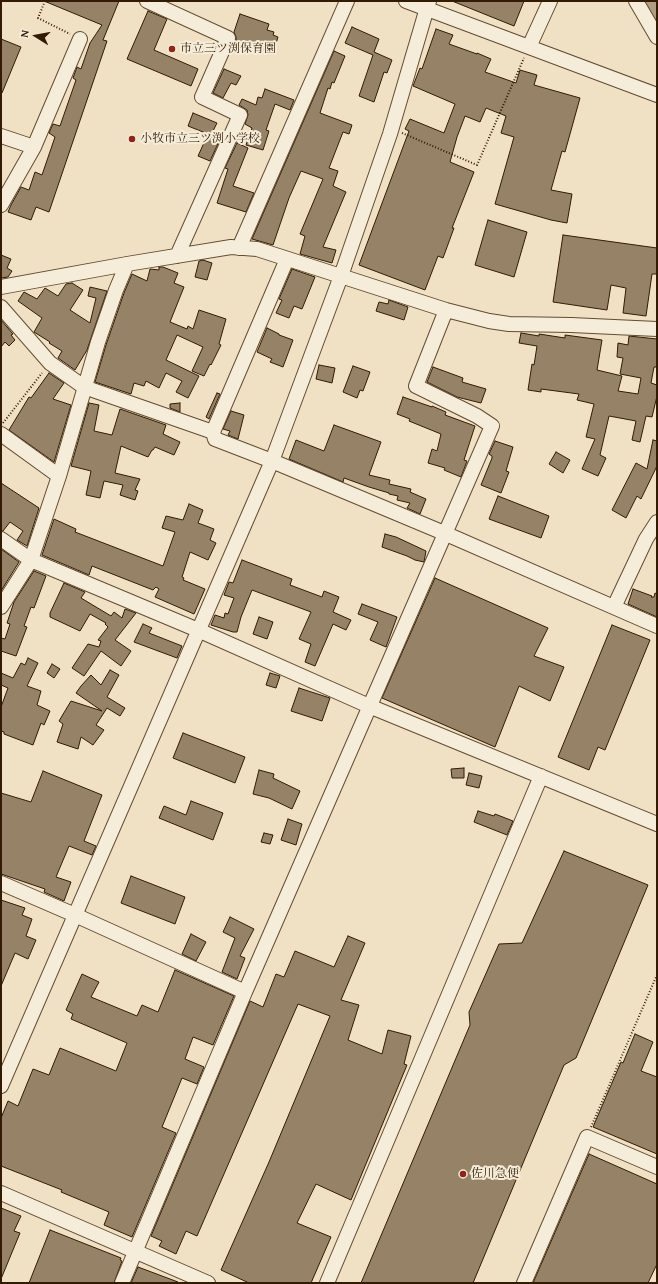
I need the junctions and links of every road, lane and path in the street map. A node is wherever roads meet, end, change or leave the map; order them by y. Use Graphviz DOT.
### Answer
graph roads {
  1 [pos="45,1"];
  2 [pos="147,1"];
  3 [pos="348,1"];
  4 [pos="406,1"];
  5 [pos="550,1"];
  6 [pos="636,1"];
  7 [pos="427,4"];
  8 [pos="657,37"];
  9 [pos="80,39"];
  10 [pos="529,47"];
  11 [pos="657,95"];
  12 [pos="392,129"];
  13 [pos="1,136"];
  14 [pos="34,148"];
  15 [pos="1,204"];
  16 [pos="239,248"];
  17 [pos="177,256"];
  18 [pos="287,259"];
  19 [pos="126,264"];
  20 [pos="341,276"];
  21 [pos="1,287"];
  22 [pos="1,307"];
  23 [pos="446,310"];
  24 [pos="657,329"];
  25 [pos="50,363"];
  26 [pos="84,387"];
  27 [pos="1,426"];
  28 [pos="213,432"];
  29 [pos="1,434"];
  30 [pos="272,461"];
  31 [pos="59,476"];
  32 [pos="657,522"];
  33 [pos="444,533"];
  34 [pos="1,539"];
  35 [pos="31,560"];
  36 [pos="1,607"];
  37 [pos="614,607"];
  38 [pos="657,626"];
  39 [pos="198,630"];
  40 [pos="369,706"];
  41 [pos="541,776"];
  42 [pos="657,824"];
  43 [pos="1,883"];
  44 [pos="75,915"];
  45 [pos="657,975"];
  46 [pos="245,992"];
  47 [pos="1,1086"];
  48 [pos="587,1137"];
  49 [pos="657,1167"];
  50 [pos="1,1193"];
  51 [pos="135,1252"];
  52 [pos="122,1283"];
  53 [pos="208,1283"];
  54 [pos="327,1283"];
  55 [pos="524,1283"];
  1 -- 9 [label="path"];
  2 -- 17 [label="street"];
  3 -- 16 [label="street"];
  4 -- 7 [label="street"];
  5 -- 10 [label="street"];
  6 -- 8 [label="street"];
  7 -- 10 [label="street"];
  7 -- 12 [label="street"];
  9 -- 14 [label="street"];
  10 -- 11 [label="street"];
  10 -- 12 [label="path"];
  12 -- 20 [label="street"];
  13 -- 14 [label="street"];
  14 -- 15 [label="street"];
  16 -- 17 [label="street"];
  16 -- 18 [label="street"];
  17 -- 19 [label="street"];
  18 -- 20 [label="street"];
  18 -- 28 [label="street"];
  19 -- 21 [label="street"];
  19 -- 26 [label="street"];
  20 -- 23 [label="street"];
  20 -- 30 [label="street"];
  22 -- 25 [label="street"];
  23 -- 24 [label="street"];
  23 -- 33 [label="street"];
  25 -- 26 [label="street"];
  25 -- 27 [label="path"];
  26 -- 28 [label="street"];
  26 -- 31 [label="street"];
  28 -- 30 [label="street"];
  29 -- 31 [label="street"];
  30 -- 33 [label="street"];
  30 -- 39 [label="street"];
  31 -- 35 [label="street"];
  32 -- 37 [label="street"];
  33 -- 37 [label="street"];
  33 -- 40 [label="street"];
  34 -- 35 [label="street"];
  35 -- 36 [label="street"];
  35 -- 39 [label="street"];
  37 -- 38 [label="street"];
  39 -- 40 [label="street"];
  39 -- 44 [label="street"];
  40 -- 41 [label="street"];
  40 -- 46 [label="street"];
  41 -- 42 [label="street"];
  41 -- 54 [label="street"];
  43 -- 44 [label="street"];
  44 -- 46 [label="street"];
  44 -- 47 [label="street"];
  45 -- 48 [label="path"];
  46 -- 51 [label="street"];
  48 -- 49 [label="street"];
  48 -- 55 [label="street"];
  50 -- 51 [label="street"];
  51 -- 52 [label="street"];
  51 -- 53 [label="street"];
}
